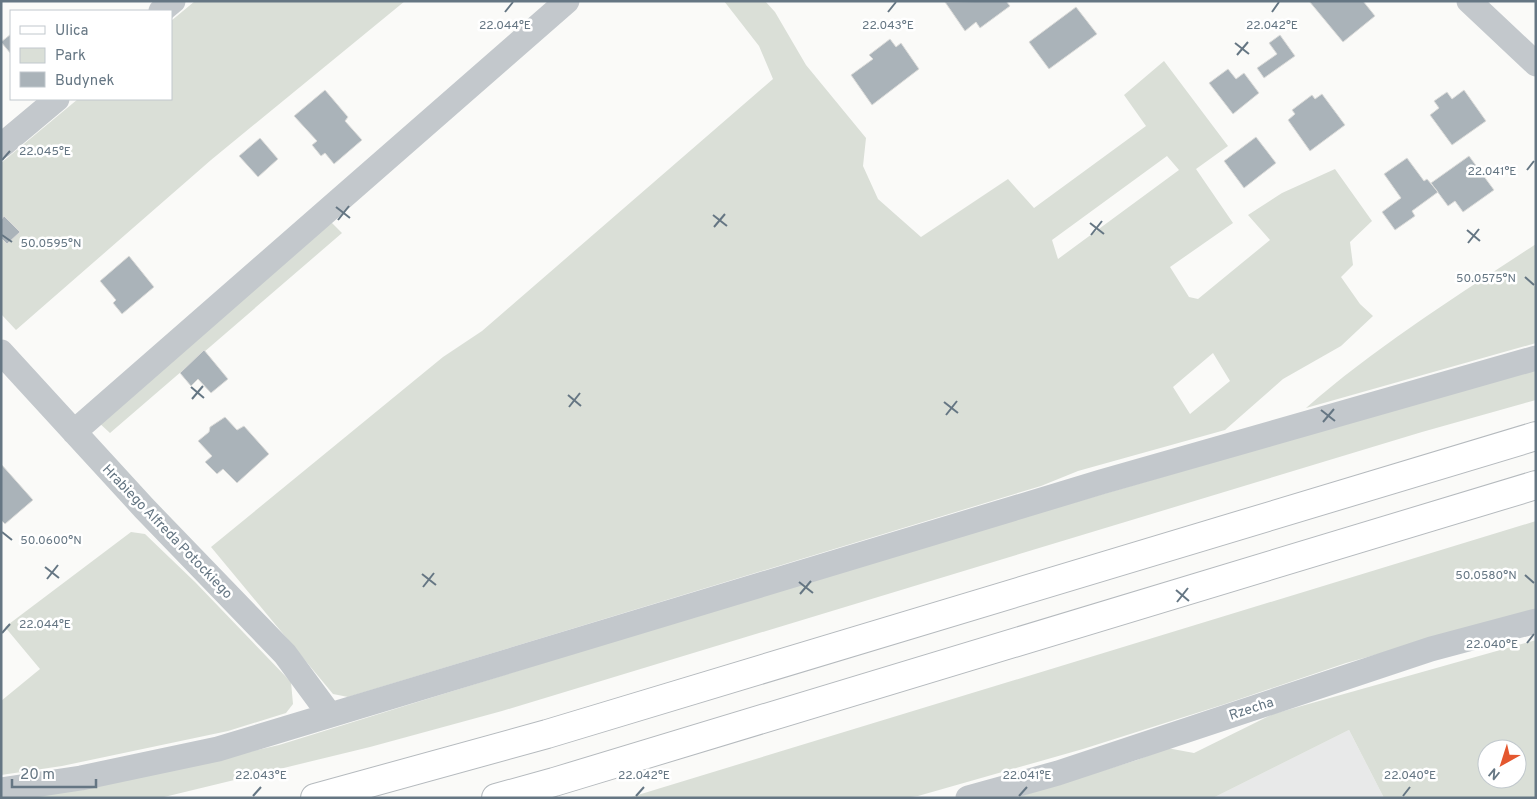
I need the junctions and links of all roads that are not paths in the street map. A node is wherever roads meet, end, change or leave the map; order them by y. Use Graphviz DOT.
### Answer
graph roads {
  1 [pos="173,1"];
  2 [pos="567,1"];
  3 [pos="1469,1"];
  4 [pos="162,10"];
  5 [pos="1536,64"];
  6 [pos="56,100"];
  7 [pos="1,146"];
  8 [pos="1,352"];
  9 [pos="1536,358"];
  10 [pos="74,432"];
  11 [pos="1536,436"];
  12 [pos="1536,484"];
  13 [pos="1536,621"];
  14 [pos="330,715"];
  15 [pos="1,790"];
  16 [pos="315,798"];
  17 [pos="496,798"];
  18 [pos="968,798"];
  1 -- 4 [label="street"];
  2 -- 10 [label="street"];
  3 -- 5 [label="street"];
  6 -- 7 [label="street"];
  8 -- 10 [label="street, Hrabiego Alfreda Potockiego"];
  9 -- 14 [label="street"];
  10 -- 14 [label="street, Hrabiego Alfreda Potockiego"];
  11 -- 16 [label="main road"];
  12 -- 17 [label="main road"];
  13 -- 18 [label="street, Rzecha"];
  14 -- 15 [label="street"];
}
